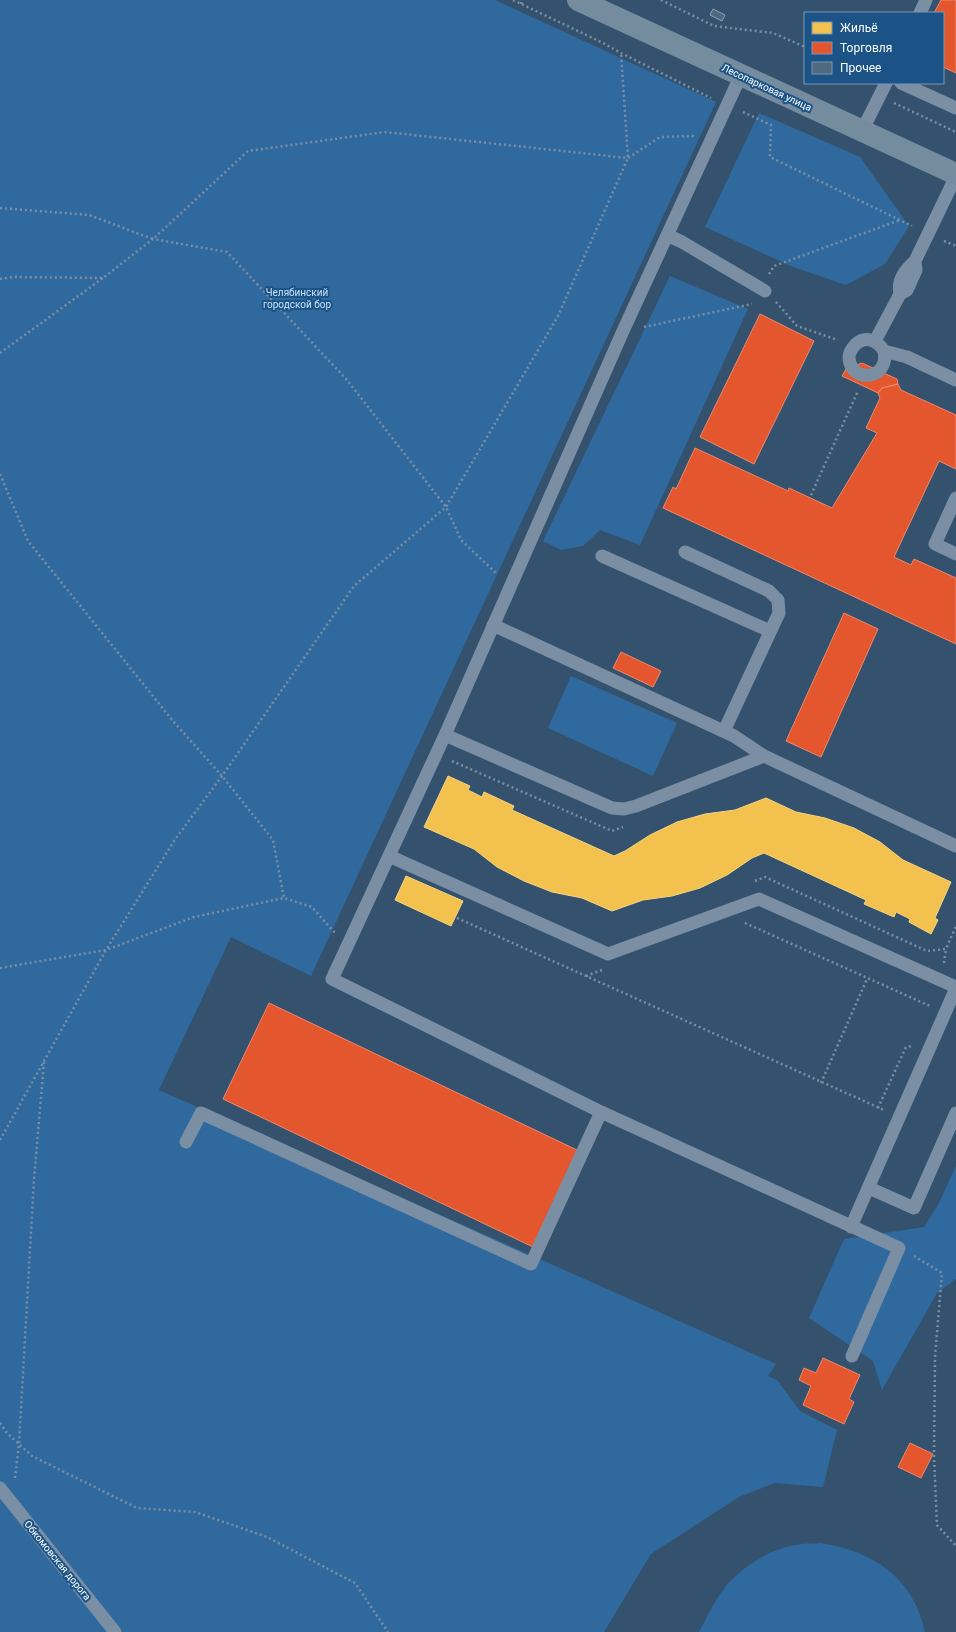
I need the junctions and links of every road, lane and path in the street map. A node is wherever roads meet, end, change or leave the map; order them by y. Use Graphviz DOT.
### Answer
graph roads {
  1 [pos="513,0"];
  2 [pos="522,0"];
  3 [pos="578,0"];
  4 [pos="662,0"];
  5 [pos="926,0"];
  6 [pos="521,4"];
  7 [pos="920,12"];
  8 [pos="804,47"];
  9 [pos="621,53"];
  10 [pos="740,75"];
  11 [pos="885,84"];
  12 [pos="903,84"];
  13 [pos="879,96"];
  14 [pos="727,105"];
  15 [pos="956,108"];
  16 [pos="862,131"];
  17 [pos="956,132"];
  18 [pos="713,136"];
  19 [pos="628,158"];
  20 [pos="956,175"];
  21 [pos="0,208"];
  22 [pos="928,233"];
  23 [pos="667,235"];
  24 [pos="152,239"];
  25 [pos="956,246"];
  26 [pos="103,278"];
  27 [pos="0,279"];
  28 [pos="765,290"];
  29 [pos="875,341"];
  30 [pos="852,348"];
  31 [pos="884,351"];
  32 [pos="0,353"];
  33 [pos="859,374"];
  34 [pos="956,380"];
  35 [pos="0,474"];
  36 [pos="811,495"];
  37 [pos="956,498"];
  38 [pos="446,507"];
  39 [pos="685,552"];
  40 [pos="956,554"];
  41 [pos="602,556"];
  42 [pos="510,586"];
  43 [pos="493,624"];
  44 [pos="770,632"];
  45 [pos="724,731"];
  46 [pos="445,735"];
  47 [pos="436,753"];
  48 [pos="764,756"];
  49 [pos="222,776"];
  50 [pos="627,826"];
  51 [pos="956,846"];
  52 [pos="389,856"];
  53 [pos="750,883"];
  54 [pos="284,898"];
  55 [pos="457,918"];
  56 [pos="744,922"];
  57 [pos="956,926"];
  58 [pos="347,947"];
  59 [pos="106,950"];
  60 [pos="0,968"];
  61 [pos="608,968"];
  62 [pos="586,976"];
  63 [pos="867,979"];
  64 [pos="956,987"];
  65 [pos="945,1013"];
  66 [pos="44,1060"];
  67 [pos="821,1083"];
  68 [pos="601,1112"];
  69 [pos="956,1113"];
  70 [pos="899,1117"];
  71 [pos="0,1140"];
  72 [pos="186,1142"];
  73 [pos="869,1188"];
  74 [pos="851,1227"];
  75 [pos="900,1248"];
  76 [pos="852,1356"];
  77 [pos="0,1423"];
  78 [pos="19,1444"];
  79 [pos="0,1488"];
  80 [pos="12,1503"];
  81 [pos="956,1546"];
  82 [pos="115,1632"];
  83 [pos="388,1632"];
  1 -- 6 [label="path"];
  2 -- 6 [label="path"];
  3 -- 10 [label="main road, Лесопарковая улица"];
  4 -- 8 [label="path"];
  5 -- 7 [label="lane"];
  6 -- 9 [label="path"];
  9 -- 14 [label="path"];
  9 -- 19 [label="path"];
  10 -- 14 [label="lane"];
  10 -- 16 [label="main road, Лесопарковая улица"];
  11 -- 13 [label="lane"];
  12 -- 15 [label="lane"];
  13 -- 16 [label="lane"];
  13 -- 17 [label="path"];
  14 -- 18 [label="lane"];
  14 -- 22 [label="path"];
  16 -- 20 [label="main road, Лесопарковая улица"];
  18 -- 19 [label="path"];
  18 -- 23 [label="lane"];
  19 -- 24 [label="path"];
  19 -- 38 [label="path"];
  20 -- 22 [label="lane"];
  21 -- 24 [label="path"];
  22 -- 25 [label="path"];
  22 -- 29 [label="lane"];
  23 -- 28 [label="lane"];
  23 -- 42 [label="lane"];
  24 -- 26 [label="path"];
  24 -- 38 [label="path"];
  26 -- 27 [label="path"];
  26 -- 32 [label="path"];
  28 -- 30 [label="path"];
  29 -- 30 [label="lane"];
  29 -- 31 [label="lane"];
  30 -- 33 [label="lane"];
  31 -- 33 [label="lane"];
  31 -- 34 [label="lane"];
  33 -- 36 [label="path"];
  35 -- 49 [label="path"];
  37 -- 40 [label="lane"];
  38 -- 42 [label="path"];
  38 -- 49 [label="path"];
  39 -- 44 [label="lane"];
  41 -- 44 [label="lane"];
  42 -- 43 [label="lane"];
  43 -- 45 [label="lane"];
  43 -- 46 [label="lane"];
  44 -- 45 [label="lane"];
  45 -- 48 [label="lane"];
  46 -- 47 [label="lane"];
  46 -- 48 [label="lane"];
  47 -- 50 [label="path"];
  47 -- 52 [label="lane"];
  48 -- 51 [label="lane"];
  49 -- 54 [label="path"];
  49 -- 59 [label="path"];
  52 -- 58 [label="lane"];
  52 -- 64 [label="lane"];
  53 -- 57 [label="path"];
  54 -- 58 [label="path"];
  54 -- 59 [label="path"];
  55 -- 62 [label="path"];
  56 -- 63 [label="path"];
  58 -- 68 [label="lane"];
  59 -- 60 [label="path"];
  59 -- 66 [label="path"];
  61 -- 62 [label="path"];
  62 -- 67 [label="path"];
  63 -- 65 [label="path"];
  63 -- 67 [label="path"];
  64 -- 65 [label="lane"];
  65 -- 70 [label="lane"];
  66 -- 71 [label="path"];
  66 -- 78 [label="path"];
  67 -- 70 [label="path"];
  68 -- 72 [label="lane"];
  68 -- 74 [label="lane"];
  69 -- 73 [label="lane"];
  70 -- 73 [label="lane"];
  73 -- 74 [label="lane"];
  74 -- 75 [label="lane"];
  75 -- 76 [label="lane"];
  75 -- 81 [label="path"];
  77 -- 78 [label="path"];
  78 -- 80 [label="path"];
  78 -- 83 [label="path"];
  79 -- 80 [label="lane, Обкомовская дорога"];
  80 -- 82 [label="lane, Обкомовская дорога"];
}
